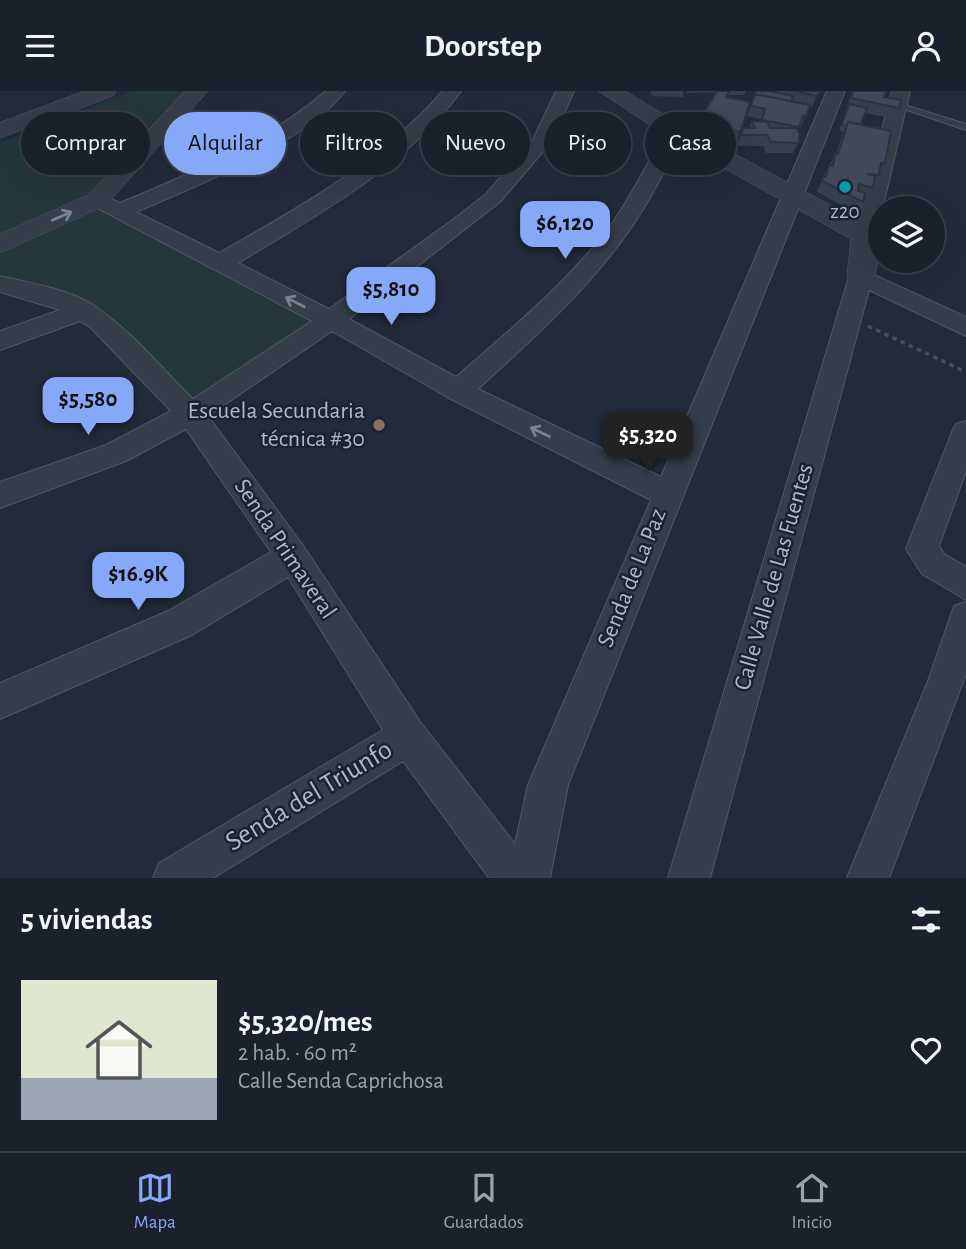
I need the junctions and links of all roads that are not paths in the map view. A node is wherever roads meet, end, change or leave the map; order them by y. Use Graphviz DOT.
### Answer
graph roads {
  1 [pos="106,91"];
  2 [pos="197,91"];
  3 [pos="336,91"];
  4 [pos="452,91"];
  5 [pos="565,91"];
  6 [pos="610,91"];
  7 [pos="836,91"];
  8 [pos="900,98"];
  9 [pos="645,113"];
  10 [pos="966,127"];
  11 [pos="2,129"];
  12 [pos="736,165"];
  13 [pos="652,175"];
  14 [pos="792,196"];
  15 [pos="97,200"];
  16 [pos="122,210"];
  17 [pos="864,235"];
  18 [pos="0,244"];
  19 [pos="220,263"];
  20 [pos="861,277"];
  21 [pos="0,284"];
  22 [pos="84,310"];
  23 [pos="331,320"];
  24 [pos="966,327"];
  25 [pos="0,341"];
  26 [pos="458,391"];
  27 [pos="191,414"];
  28 [pos="966,432"];
  29 [pos="667,494"];
  30 [pos="0,495"];
  31 [pos="293,557"];
  32 [pos="966,585"];
  33 [pos="966,618"];
  34 [pos="956,687"];
  35 [pos="0,701"];
  36 [pos="408,737"];
  37 [pos="174,878"];
  38 [pos="515,878"];
  39 [pos="529,878"];
  40 [pos="689,878"];
  41 [pos="868,878"];
  1 -- 11 [label="street"];
  2 -- 15 [label="street"];
  3 -- 16 [label="street"];
  4 -- 19 [label="street"];
  5 -- 23 [label="street"];
  6 -- 9 [label="street"];
  7 -- 14 [label="street, Senda de La Paz"];
  8 -- 10 [label="lane"];
  8 -- 17 [label="street"];
  12 -- 14 [label="street"];
  13 -- 26 [label="street"];
  14 -- 17 [label="street"];
  14 -- 29 [label="street, Senda de La Paz"];
  15 -- 16 [label="street"];
  18 -- 15 [label="street, one-way"];
  16 -- 19 [label="street"];
  17 -- 20 [label="street"];
  23 -- 19 [label="street, one-way"];
  20 -- 24 [label="street"];
  20 -- 40 [label="street, Calle Valle de Las Fuentes"];
  21 -- 22 [label="street, Senda Primaveral"];
  22 -- 25 [label="street"];
  22 -- 27 [label="street, Senda Primaveral"];
  23 -- 26 [label="street"];
  23 -- 27 [label="street"];
  29 -- 26 [label="street, one-way"];
  27 -- 30 [label="street"];
  27 -- 31 [label="street, Senda Primaveral"];
  28 -- 32 [label="street"];
  29 -- 39 [label="street, Senda de La Paz"];
  31 -- 35 [label="street"];
  31 -- 36 [label="street, Senda Primaveral"];
  33 -- 34 [label="street"];
  34 -- 41 [label="street"];
  36 -- 37 [label="street, Senda del Triunfo"];
  36 -- 38 [label="street, Senda Primaveral"];
}
